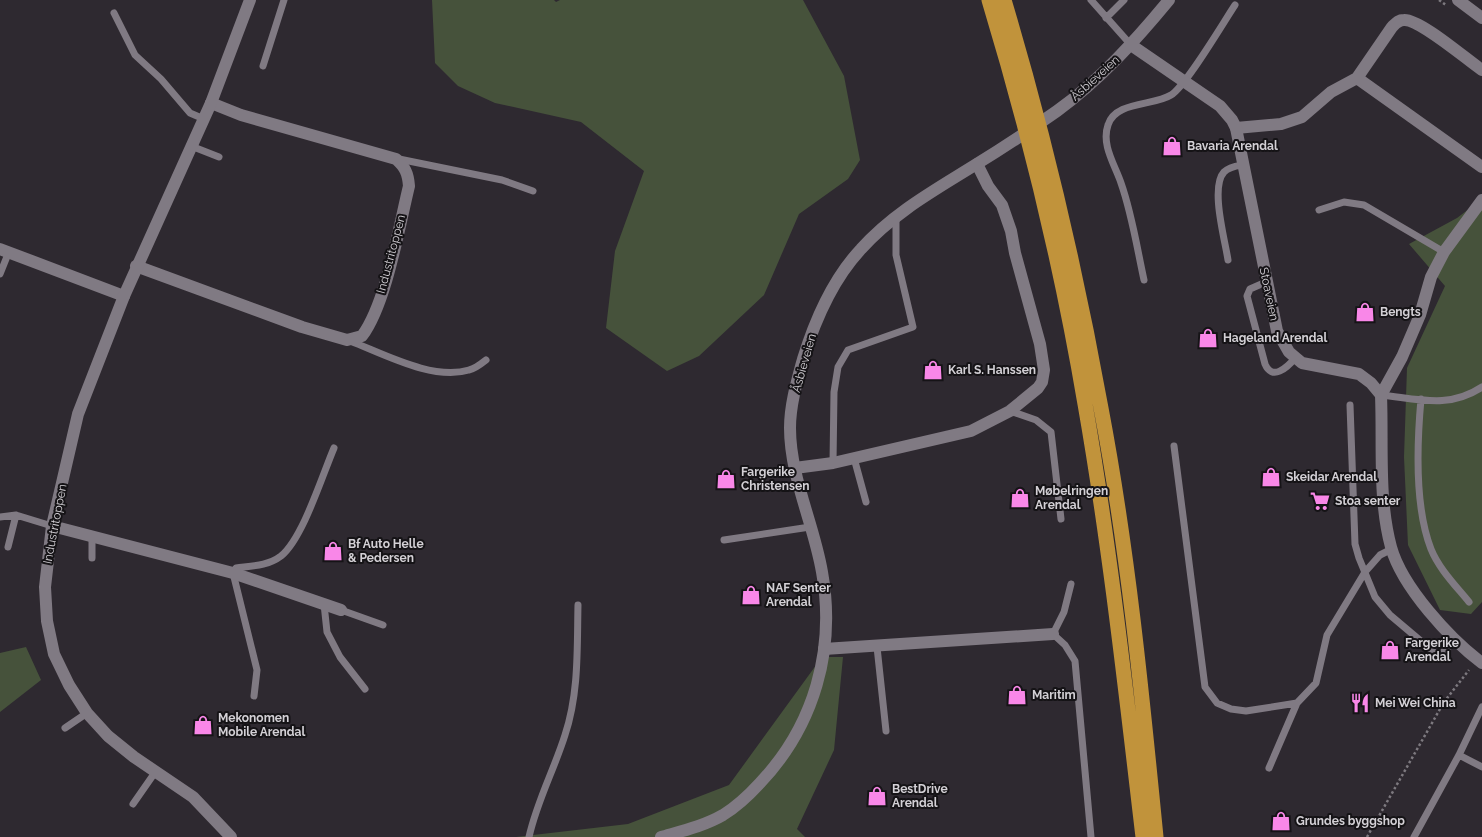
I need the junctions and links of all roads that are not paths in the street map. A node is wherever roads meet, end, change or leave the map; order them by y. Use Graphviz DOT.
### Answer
graph roads {
  1 [pos="250,0"];
  2 [pos="284,0"];
  3 [pos="989,0"];
  4 [pos="1004,0"];
  5 [pos="1091,0"];
  6 [pos="1124,0"];
  7 [pos="1169,0"];
  8 [pos="1458,0"];
  9 [pos="1235,5"];
  10 [pos="114,14"];
  11 [pos="1106,18"];
  12 [pos="1482,18"];
  13 [pos="1131,45"];
  14 [pos="262,66"];
  15 [pos="1482,70"];
  16 [pos="1357,78"];
  17 [pos="1183,83"];
  18 [pos="211,103"];
  19 [pos="204,119"];
  20 [pos="1236,128"];
  21 [pos="192,146"];
  22 [pos="219,157"];
  23 [pos="396,159"];
  24 [pos="977,164"];
  25 [pos="1242,165"];
  26 [pos="1482,167"];
  27 [pos="533,191"];
  28 [pos="1482,200"];
  29 [pos="1319,210"];
  30 [pos="896,217"];
  31 [pos="4,252"];
  32 [pos="1444,252"];
  33 [pos="1228,260"];
  34 [pos="136,266"];
  35 [pos="0,274"];
  36 [pos="1144,280"];
  37 [pos="1266,282"];
  38 [pos="124,296"];
  39 [pos="347,340"];
  40 [pos="1295,358"];
  41 [pos="486,360"];
  42 [pos="1482,387"];
  43 [pos="1381,395"];
  44 [pos="1421,399"];
  45 [pos="1350,405"];
  46 [pos="1010,411"];
  47 [pos="1174,446"];
  48 [pos="334,448"];
  49 [pos="854,458"];
  50 [pos="832,463"];
  51 [pos="795,468"];
  52 [pos="866,502"];
  53 [pos="16,515"];
  54 [pos="0,517"];
  55 [pos="1061,520"];
  56 [pos="52,526"];
  57 [pos="810,527"];
  58 [pos="92,537"];
  59 [pos="724,540"];
  60 [pos="8,547"];
  61 [pos="1392,549"];
  62 [pos="92,558"];
  63 [pos="1365,572"];
  64 [pos="233,573"];
  65 [pos="1071,584"];
  66 [pos="1469,602"];
  67 [pos="324,604"];
  68 [pos="578,605"];
  69 [pos="342,610"];
  70 [pos="383,625"];
  71 [pos="1053,634"];
  72 [pos="1456,640"];
  73 [pos="877,647"];
  74 [pos="824,649"];
  75 [pos="1479,661"];
  76 [pos="365,689"];
  77 [pos="254,696"];
  78 [pos="1297,704"];
  79 [pos="1482,707"];
  80 [pos="87,713"];
  81 [pos="64,728"];
  82 [pos="886,731"];
  83 [pos="1459,755"];
  84 [pos="1482,766"];
  85 [pos="1269,768"];
  86 [pos="156,771"];
  87 [pos="133,804"];
  88 [pos="231,837"];
  89 [pos="529,837"];
  90 [pos="661,837"];
  91 [pos="1091,837"];
  92 [pos="1143,837"];
  93 [pos="1156,837"];
  94 [pos="1414,837"];
  1 -- 18 [label="street, Industritoppen"];
  2 -- 14 [label="lane"];
  3 -- 92 [label="highway"];
  4 -- 93 [label="highway"];
  5 -- 11 [label="lane"];
  6 -- 11 [label="lane"];
  7 -- 13 [label="street, Åsbieveien"];
  8 -- 12 [label="street"];
  9 -- 17 [label="lane"];
  10 -- 19 [label="lane"];
  11 -- 13 [label="lane"];
  13 -- 17 [label="street, Stoaveien"];
  13 -- 24 [label="street, Åsbieveien"];
  15 -- 16 [label="street"];
  16 -- 20 [label="street"];
  16 -- 26 [label="street"];
  17 -- 20 [label="street, Stoaveien"];
  17 -- 36 [label="lane"];
  18 -- 19 [label="street, Industritoppen"];
  18 -- 23 [label="street"];
  19 -- 21 [label="street, Industritoppen"];
  20 -- 25 [label="street, Stoaveien"];
  21 -- 22 [label="lane"];
  21 -- 34 [label="street, Industritoppen"];
  23 -- 27 [label="lane"];
  23 -- 39 [label="street, Industritoppen"];
  24 -- 30 [label="street, Åsbieveien"];
  24 -- 46 [label="street"];
  25 -- 33 [label="lane"];
  25 -- 37 [label="street, Stoaveien"];
  28 -- 32 [label="street"];
  29 -- 32 [label="lane"];
  30 -- 50 [label="lane"];
  30 -- 51 [label="street, Åsbieveien"];
  31 -- 35 [label="lane"];
  31 -- 38 [label="street"];
  32 -- 43 [label="street"];
  34 -- 38 [label="street, Industritoppen"];
  34 -- 39 [label="street"];
  37 -- 40 [label="street, Stoaveien"];
  37 -- 40 [label="lane"];
  38 -- 56 [label="street, Industritoppen"];
  39 -- 41 [label="lane"];
  40 -- 43 [label="street"];
  42 -- 44 [label="lane"];
  43 -- 44 [label="lane"];
  43 -- 61 [label="street"];
  44 -- 66 [label="lane"];
  45 -- 63 [label="lane"];
  46 -- 49 [label="street"];
  46 -- 55 [label="lane"];
  47 -- 78 [label="lane"];
  48 -- 64 [label="lane"];
  49 -- 50 [label="street"];
  49 -- 52 [label="lane"];
  50 -- 51 [label="street"];
  51 -- 57 [label="street, Åsbieveien"];
  53 -- 54 [label="lane"];
  53 -- 56 [label="lane"];
  53 -- 60 [label="lane"];
  56 -- 58 [label="street"];
  56 -- 80 [label="street, Industritoppen"];
  57 -- 59 [label="lane"];
  57 -- 74 [label="street, Åsbieveien"];
  58 -- 62 [label="lane"];
  58 -- 64 [label="street"];
  61 -- 63 [label="lane"];
  61 -- 72 [label="street"];
  63 -- 72 [label="lane"];
  63 -- 78 [label="lane"];
  64 -- 67 [label="street"];
  64 -- 77 [label="lane"];
  65 -- 71 [label="lane"];
  67 -- 69 [label="street"];
  67 -- 76 [label="lane"];
  68 -- 89 [label="lane"];
  69 -- 70 [label="lane"];
  71 -- 73 [label="street"];
  71 -- 91 [label="lane"];
  72 -- 75 [label="street"];
  73 -- 74 [label="street"];
  73 -- 82 [label="lane"];
  74 -- 90 [label="street, Åsbieveien"];
  78 -- 85 [label="lane"];
  79 -- 83 [label="lane"];
  80 -- 81 [label="lane"];
  80 -- 86 [label="street, Industritoppen"];
  83 -- 84 [label="lane"];
  83 -- 94 [label="lane"];
  86 -- 87 [label="lane"];
  86 -- 88 [label="street, Industritoppen"];
}
